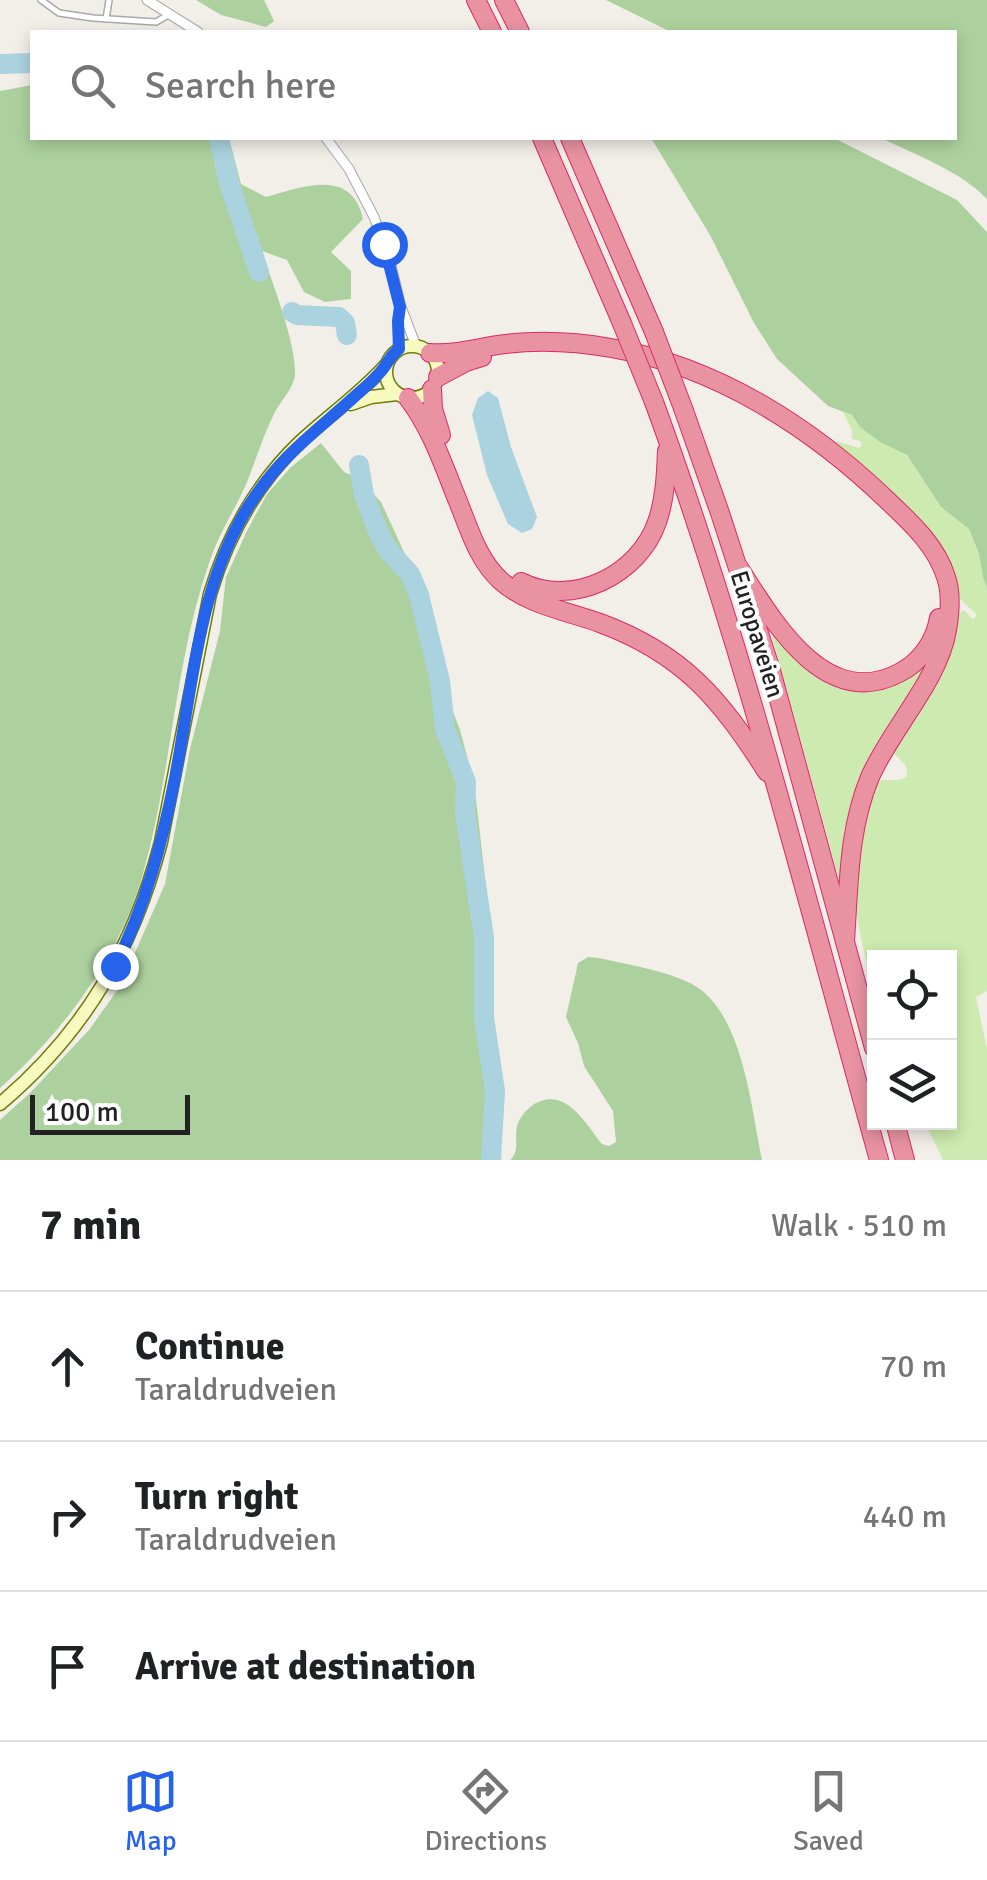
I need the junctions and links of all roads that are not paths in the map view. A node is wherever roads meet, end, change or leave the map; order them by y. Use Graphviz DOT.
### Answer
graph roads {
  1 [pos="41,0"];
  2 [pos="109,0"];
  3 [pos="476,0"];
  4 [pos="504,0"];
  5 [pos="152,2"];
  6 [pos="170,14"];
  7 [pos="106,19"];
  8 [pos="195,30"];
  9 [pos="491,30"];
  10 [pos="519,30"];
  11 [pos="327,140"];
  12 [pos="543,140"];
  13 [pos="571,140"];
  14 [pos="400,307"];
  15 [pos="399,349"];
  16 [pos="423,349"];
  17 [pos="386,365"];
  18 [pos="435,383"];
  19 [pos="403,396"];
  20 [pos="344,407"];
  21 [pos="668,441"];
  22 [pos="739,568"];
  23 [pos="778,790"];
  24 [pos="846,941"];
  25 [pos="872,1040"];
  26 [pos="0,1104"];
  27 [pos="897,1130"];
  28 [pos="879,1160"];
  29 [pos="906,1160"];
  1 -- 7 [label="lane"];
  2 -- 7 [label="lane"];
  3 -- 9 [label="highway"];
  4 -- 10 [label="highway"];
  5 -- 6 [label="street"];
  6 -- 7 [label="lane"];
  6 -- 8 [label="street"];
  11 -- 14 [label="street"];
  12 -- 21 [label="highway, Europaveien, bridge"];
  13 -- 22 [label="highway, Europaveien, bridge"];
  14 -- 15 [label="street"];
  14 -- 16 [label="street"];
  15 -- 16 [label="main road"];
  15 -- 17 [label="main road"];
  16 -- 18 [label="main road"];
  16 -- 24 [label="highway"];
  17 -- 19 [label="main road"];
  17 -- 20 [label="main road"];
  18 -- 19 [label="main road"];
  18 -- 21 [label="highway"];
  18 -- 22 [label="highway"];
  19 -- 20 [label="main road"];
  19 -- 23 [label="highway"];
  20 -- 26 [label="main road"];
  21 -- 23 [label="highway, Europaveien"];
  22 -- 24 [label="highway, Europaveien"];
  23 -- 28 [label="highway, Europaveien"];
  24 -- 25 [label="highway, Europaveien"];
  27 -- 29 [label="highway"];
}
